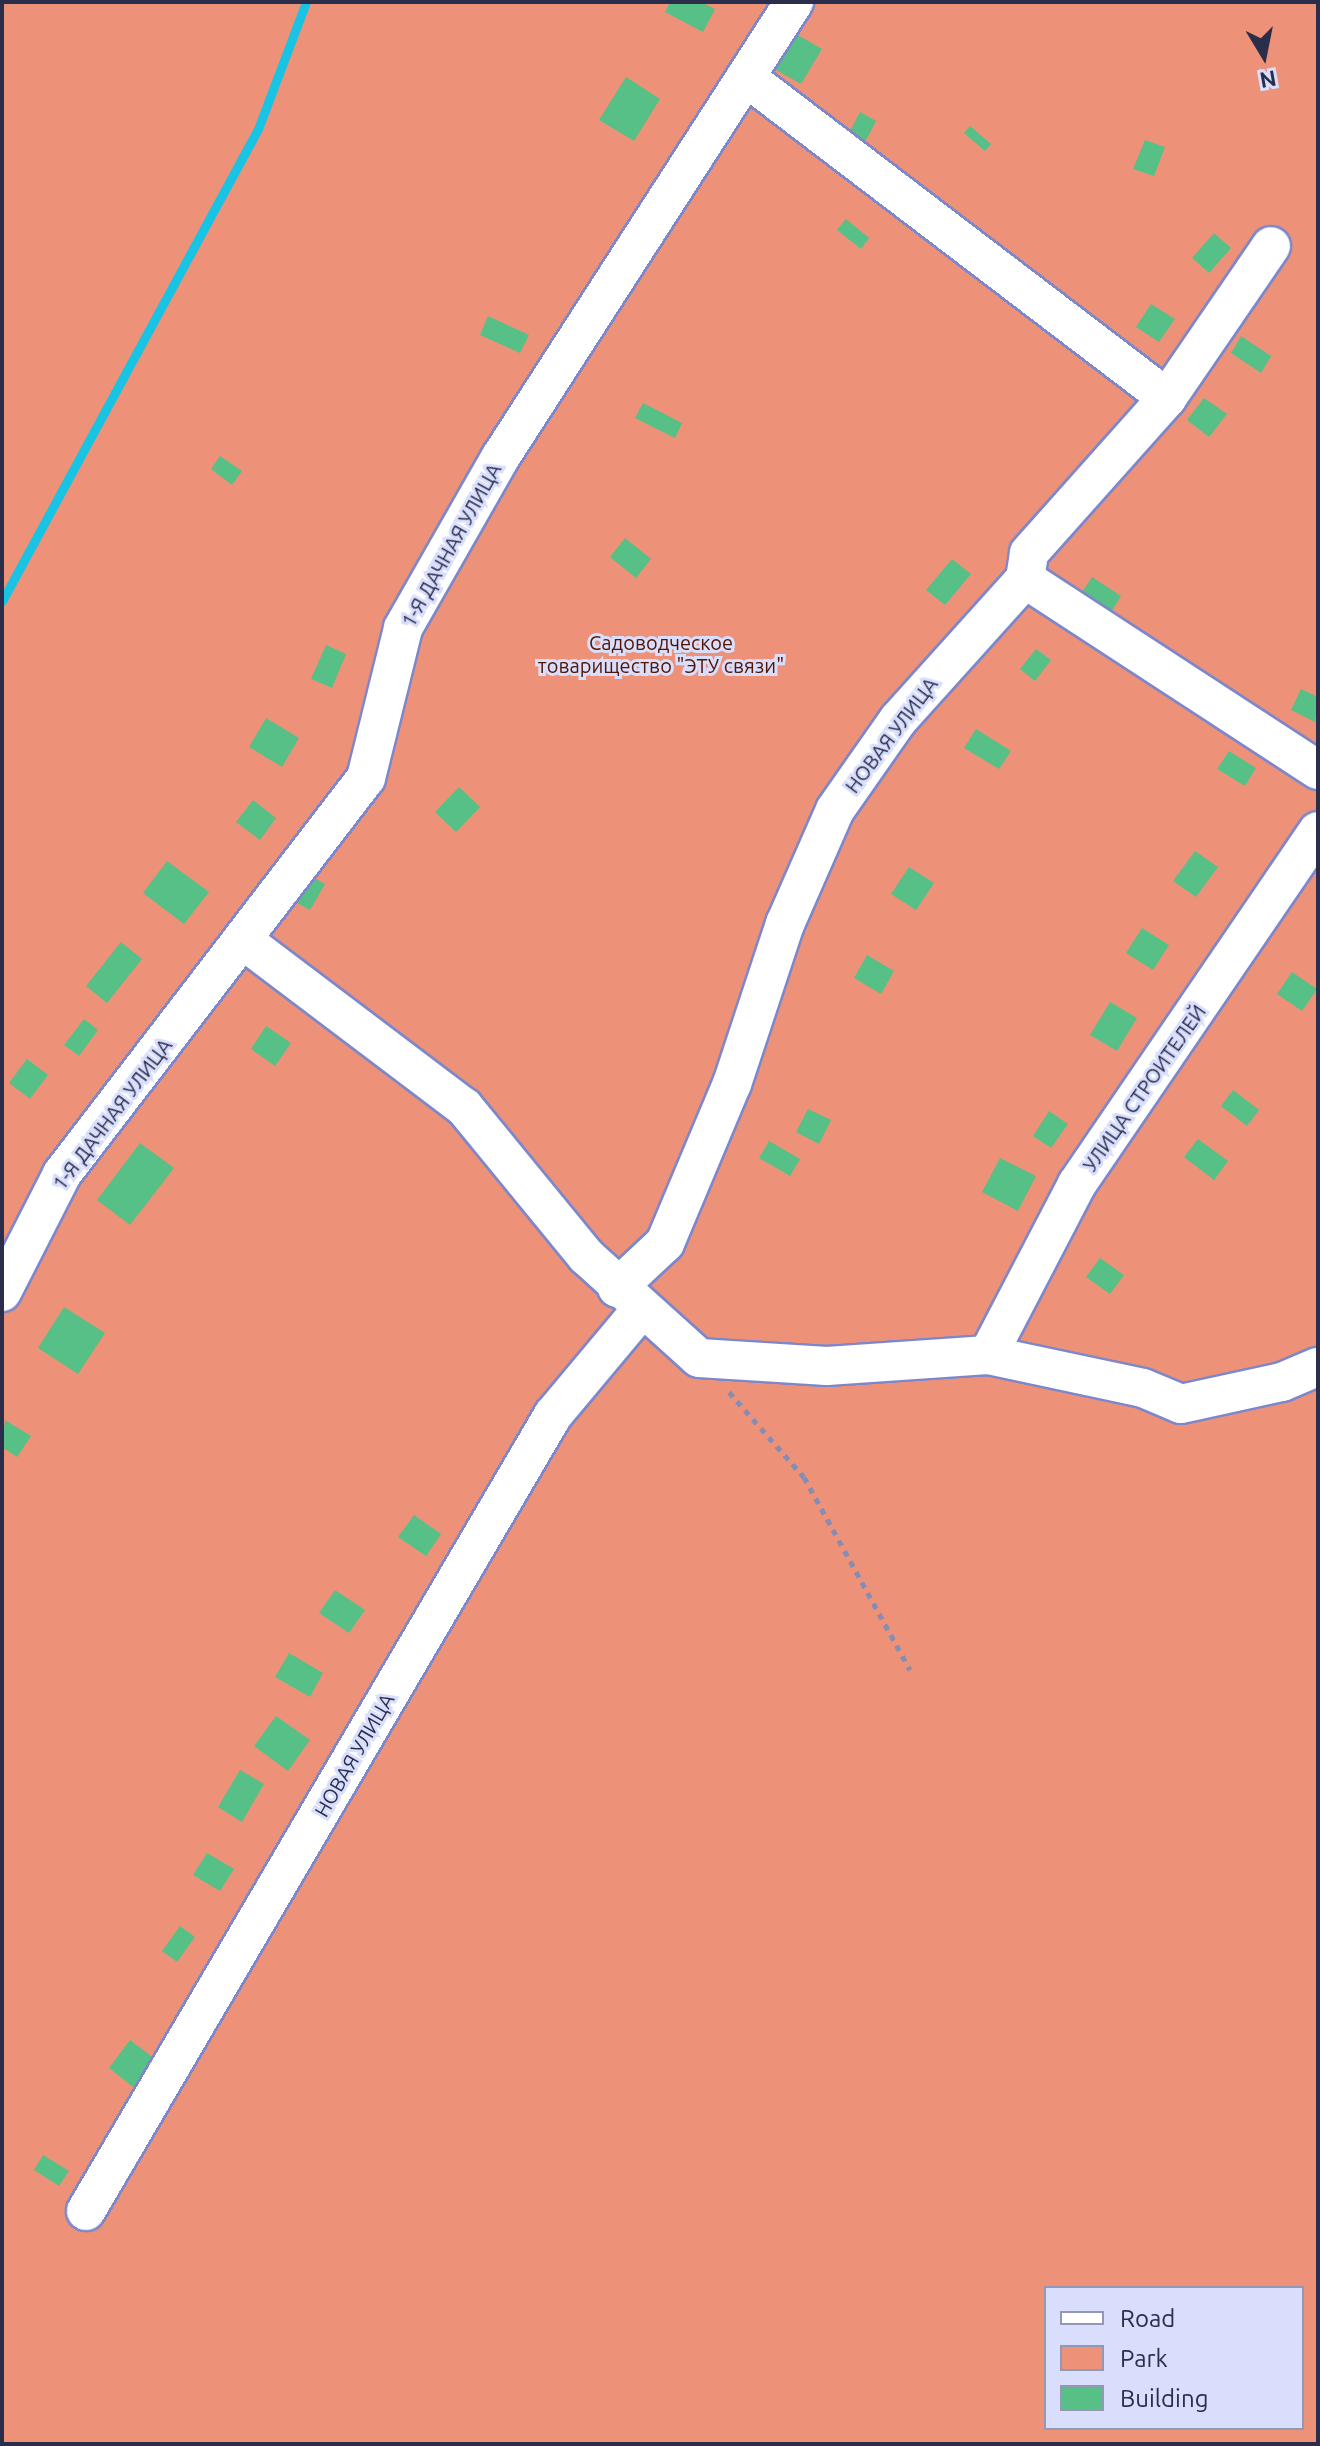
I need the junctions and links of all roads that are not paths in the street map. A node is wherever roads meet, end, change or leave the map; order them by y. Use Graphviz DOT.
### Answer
graph roads {
  1 [pos="794,2"];
  2 [pos="747,78"];
  3 [pos="1271,246"];
  4 [pos="1167,398"];
  5 [pos="1025,579"];
  6 [pos="1318,770"];
  7 [pos="1318,831"];
  8 [pos="243,940"];
  9 [pos="2,1292"];
  10 [pos="629,1300"];
  11 [pos="988,1355"];
  12 [pos="1318,1367"];
  13 [pos="86,2211"];
  1 -- 2 [label="street, 1-Я ДАЧНАЯ УЛИЦА"];
  2 -- 4 [label="street"];
  2 -- 8 [label="street, 1-Я ДАЧНАЯ УЛИЦА"];
  3 -- 4 [label="street, НОВАЯ УЛИЦА"];
  4 -- 5 [label="street, НОВАЯ УЛИЦА"];
  5 -- 6 [label="street"];
  5 -- 10 [label="street, НОВАЯ УЛИЦА"];
  7 -- 11 [label="street, УЛИЦА СТРОИТЕЛЕЙ"];
  8 -- 9 [label="street, 1-Я ДАЧНАЯ УЛИЦА"];
  8 -- 10 [label="street"];
  10 -- 11 [label="street"];
  10 -- 13 [label="street, НОВАЯ УЛИЦА"];
  11 -- 12 [label="street"];
}
